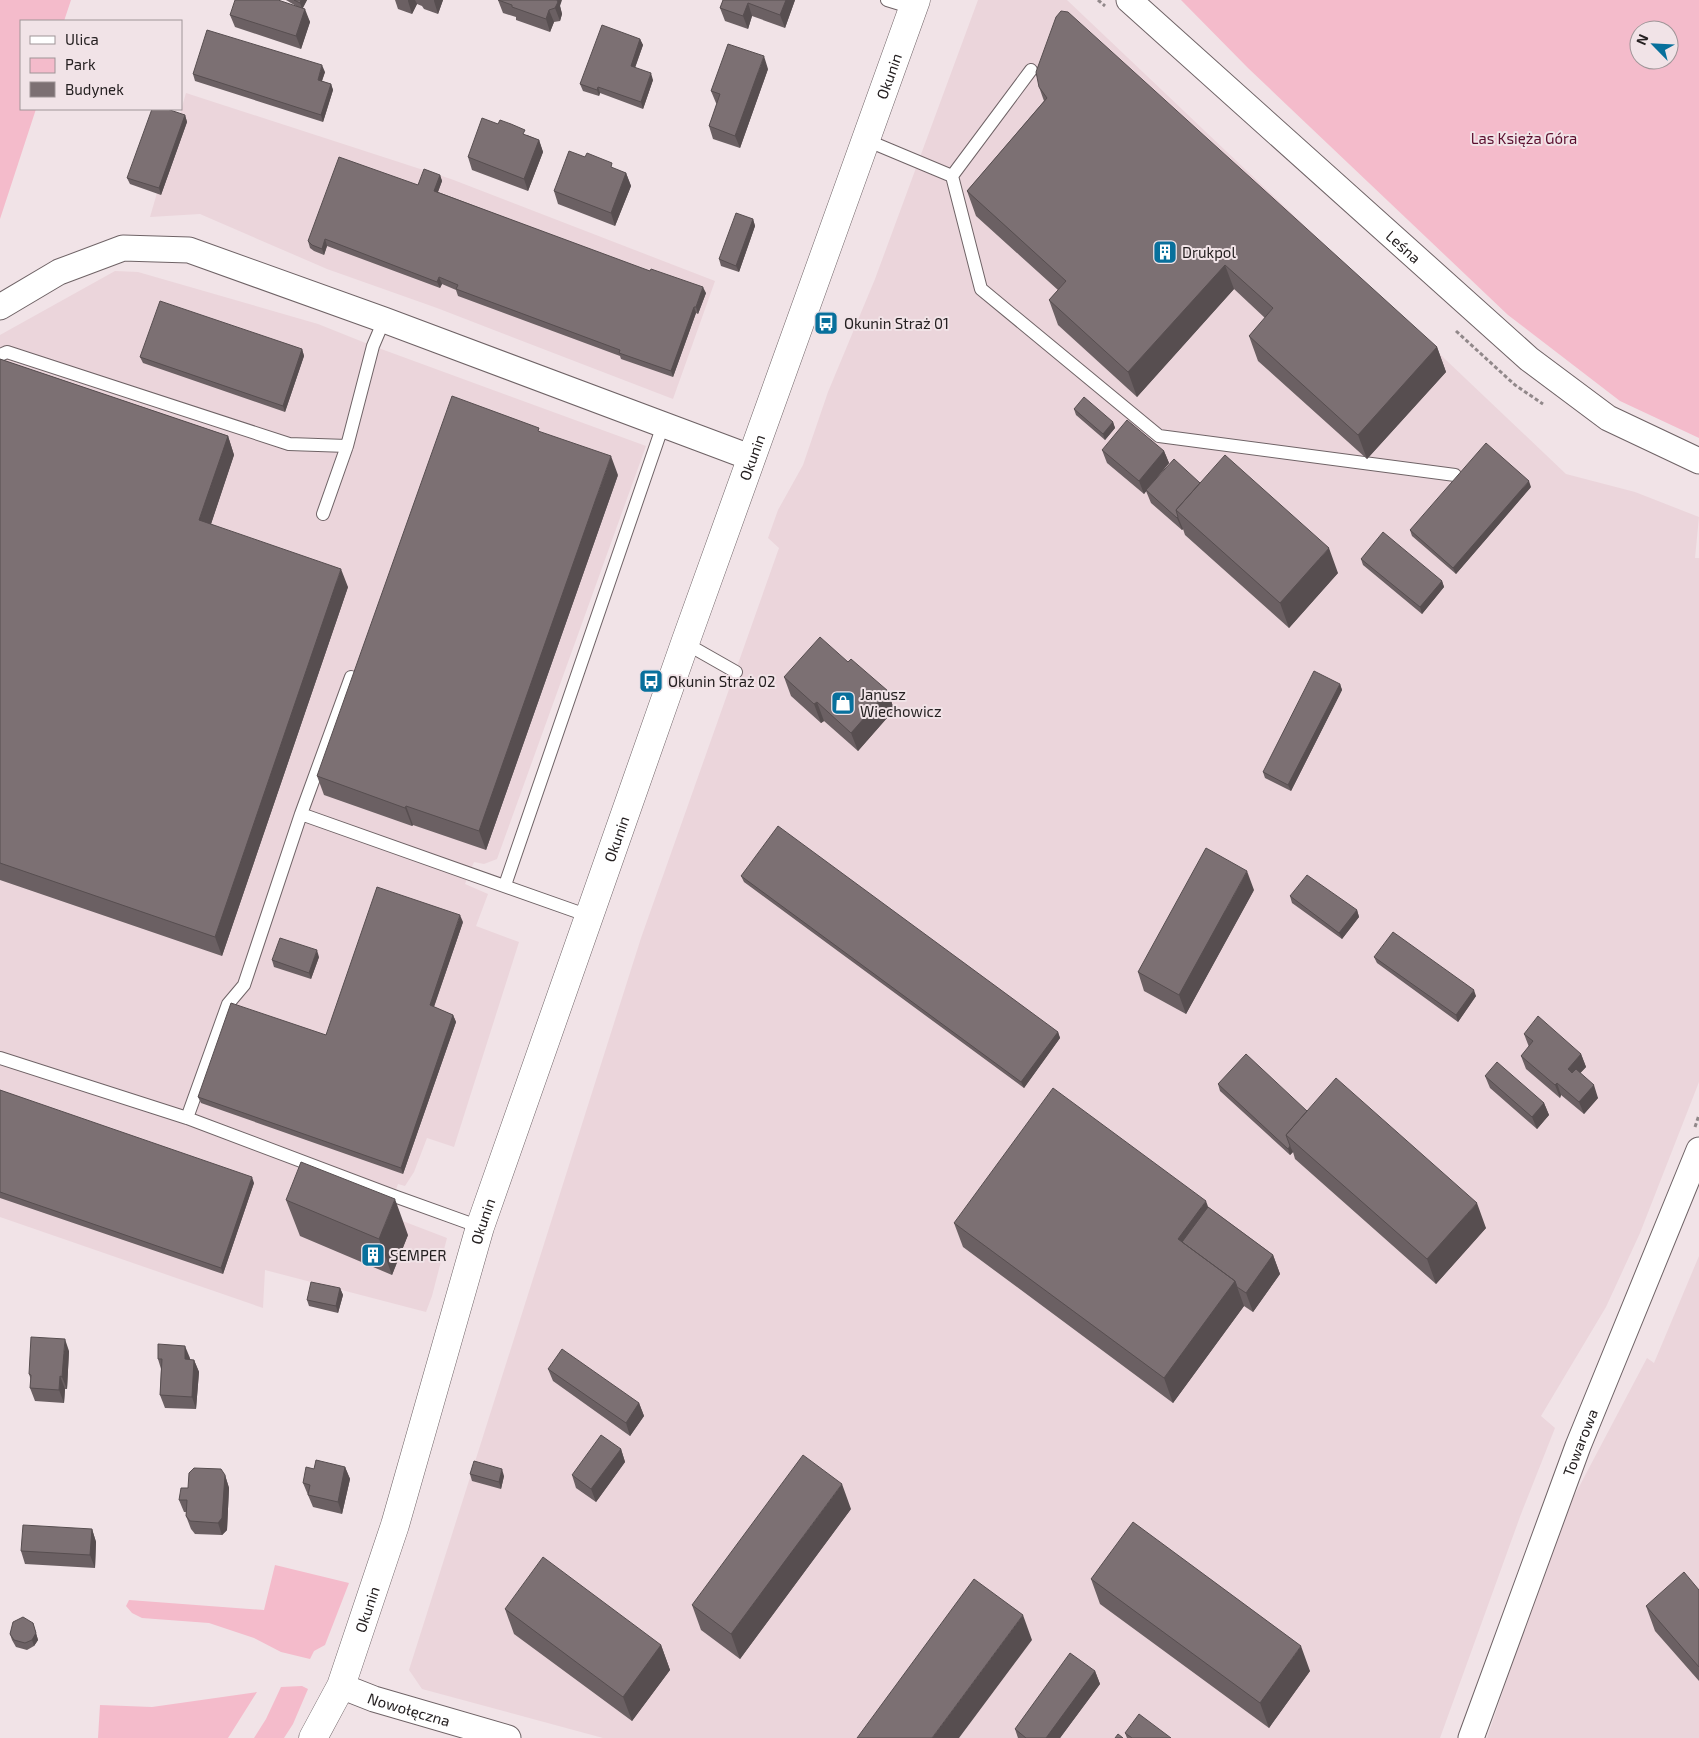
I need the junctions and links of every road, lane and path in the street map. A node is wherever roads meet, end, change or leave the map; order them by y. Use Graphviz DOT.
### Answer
graph roads {
  1 [pos="887,0"];
  2 [pos="1130,0"];
  3 [pos="914,4"];
  4 [pos="1031,70"];
  5 [pos="866,140"];
  6 [pos="952,176"];
  7 [pos="0,307"];
  8 [pos="384,320"];
  9 [pos="0,355"];
  10 [pos="663,425"];
  11 [pos="347,446"];
  12 [pos="752,458"];
  13 [pos="1699,461"];
  14 [pos="1455,475"];
  15 [pos="323,514"];
  16 [pos="685,643"];
  17 [pos="736,672"];
  18 [pos="350,678"];
  19 [pos="301,814"];
  20 [pos="505,885"];
  21 [pos="589,916"];
  22 [pos="0,1058"];
  23 [pos="187,1118"];
  24 [pos="1699,1150"];
  25 [pos="480,1226"];
  26 [pos="341,1686"];
  27 [pos="479,1734"];
  28 [pos="313,1738"];
  29 [pos="508,1738"];
  30 [pos="1471,1738"];
  1 -- 3 [label="lane"];
  2 -- 13 [label="street, Leśna"];
  3 -- 5 [label="main road, Okunin"];
  4 -- 6 [label="lane"];
  5 -- 6 [label="lane"];
  5 -- 12 [label="main road, Okunin"];
  6 -- 14 [label="lane"];
  7 -- 8 [label="street"];
  8 -- 10 [label="street"];
  8 -- 11 [label="lane"];
  9 -- 11 [label="lane"];
  10 -- 12 [label="street"];
  10 -- 20 [label="lane"];
  11 -- 15 [label="lane"];
  12 -- 16 [label="main road, Okunin"];
  16 -- 17 [label="lane"];
  16 -- 21 [label="main road, Okunin"];
  18 -- 19 [label="lane"];
  19 -- 20 [label="lane"];
  19 -- 23 [label="lane"];
  20 -- 21 [label="lane"];
  21 -- 25 [label="main road, Okunin"];
  22 -- 23 [label="lane"];
  23 -- 25 [label="lane"];
  24 -- 30 [label="street, Towarowa"];
  25 -- 26 [label="main road, Okunin"];
  26 -- 27 [label="street, Nowołęczna"];
  26 -- 28 [label="main road, Okunin"];
  27 -- 29 [label="street, Nowołęczna"];
}
